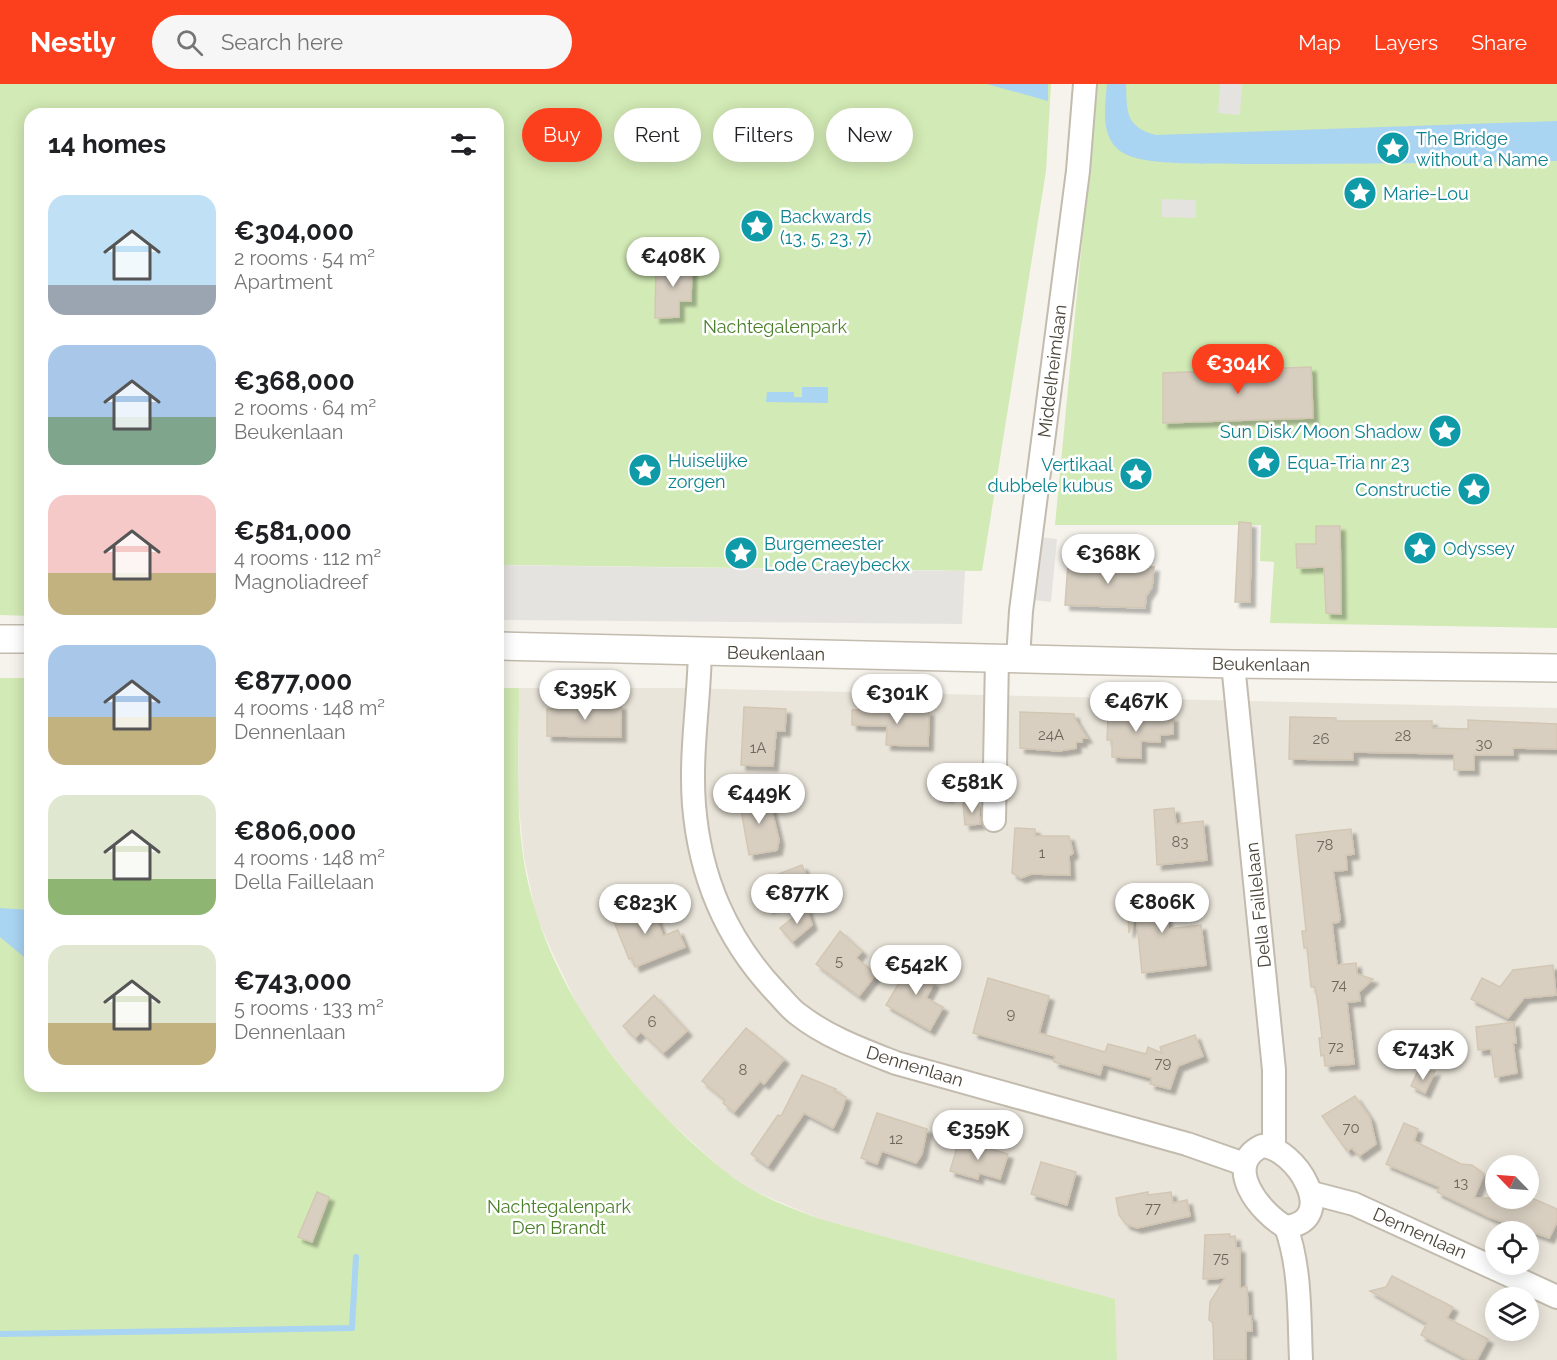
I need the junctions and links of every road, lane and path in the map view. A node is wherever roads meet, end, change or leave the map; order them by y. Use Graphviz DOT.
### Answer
graph roads {
  1 [pos="1085,84"];
  2 [pos="0,639"];
  3 [pos="24,639"];
  4 [pos="504,646"];
  5 [pos="700,651"];
  6 [pos="1008,658"];
  7 [pos="1557,668"];
  8 [pos="1234,674"];
  9 [pos="994,820"];
  10 [pos="1274,1147"];
  11 [pos="1244,1164"];
  12 [pos="1312,1193"];
  13 [pos="1286,1227"];
  14 [pos="1557,1297"];
  15 [pos="1301,1360"];
  1 -- 6 [label="street, Middelheimlaan"];
  2 -- 3 [label="street"];
  4 -- 5 [label="street, Beukenlaan"];
  5 -- 6 [label="street, Beukenlaan"];
  5 -- 11 [label="street, Dennenlaan"];
  6 -- 8 [label="street, Beukenlaan"];
  6 -- 9 [label="street, Middelheimlaan"];
  7 -- 8 [label="street, Beukenlaan"];
  8 -- 10 [label="street, Della Faillelaan"];
  10 -- 11 [label="street"];
  10 -- 12 [label="street"];
  11 -- 13 [label="street"];
  12 -- 13 [label="street"];
  12 -- 14 [label="street, Dennenlaan"];
  13 -- 15 [label="street"];
}
